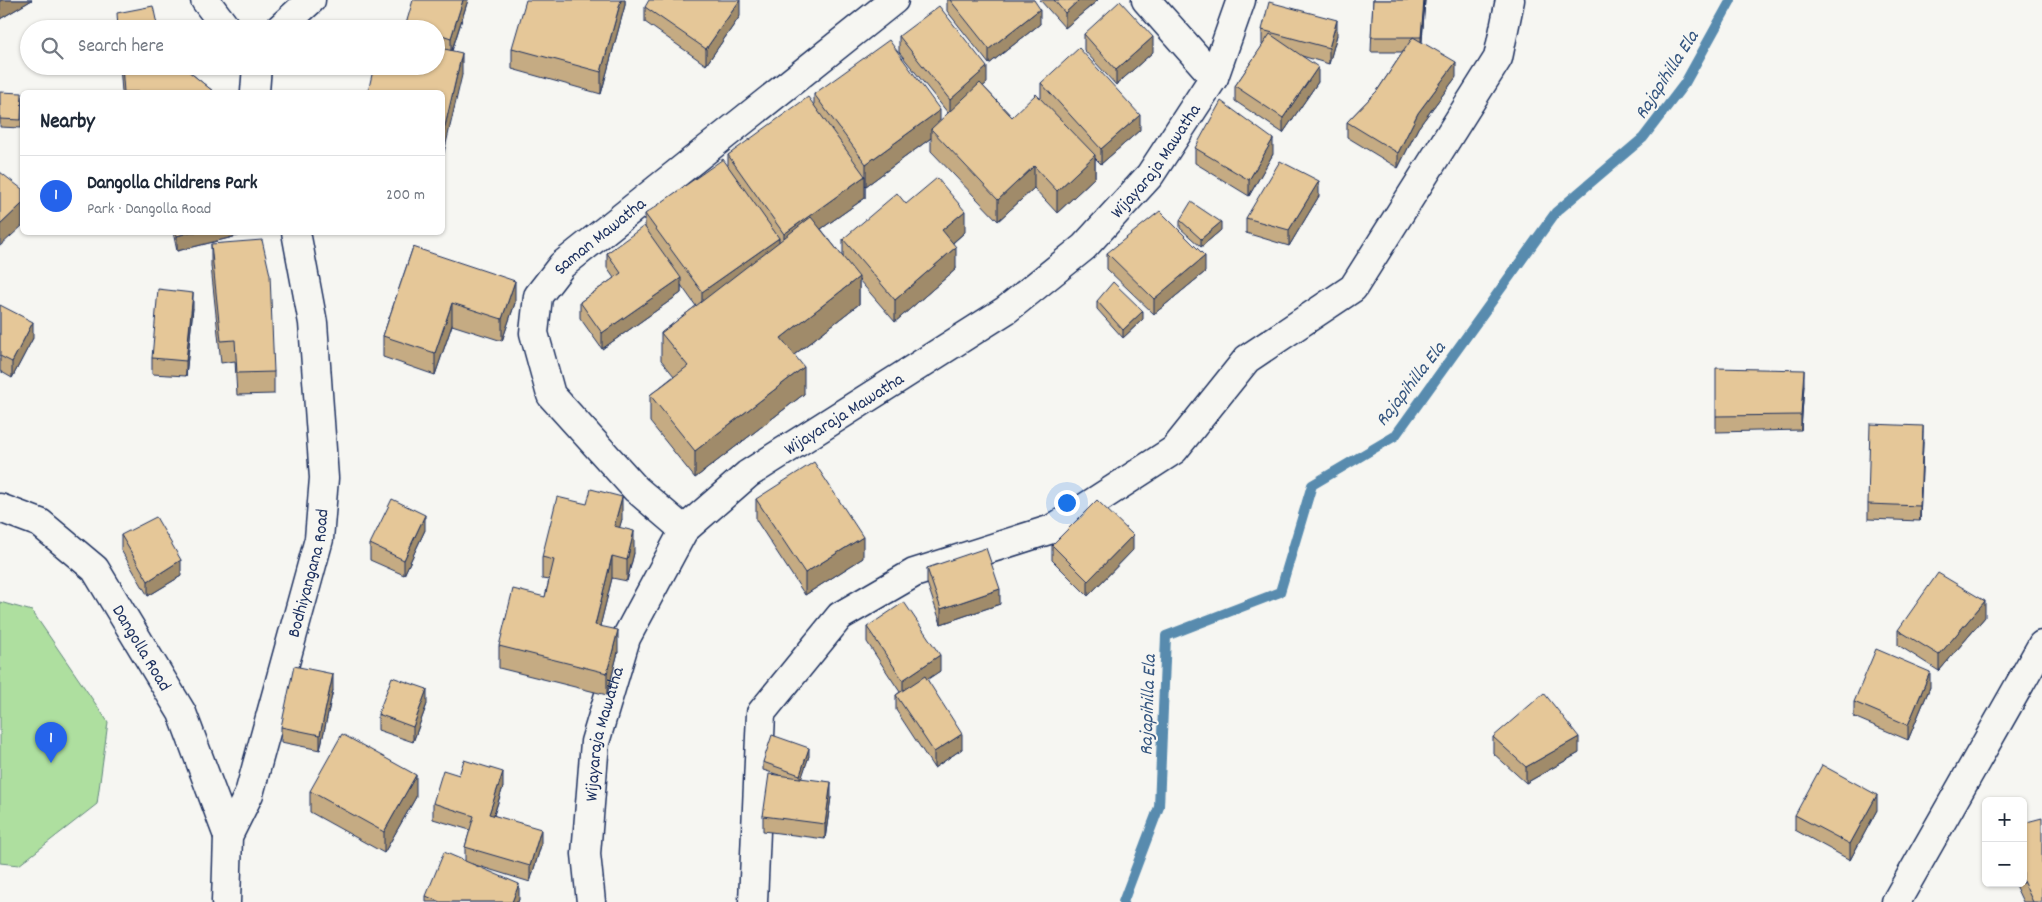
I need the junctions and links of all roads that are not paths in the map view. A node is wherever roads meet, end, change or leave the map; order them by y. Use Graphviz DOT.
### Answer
graph roads {
  1 [pos="205,0"];
  2 [pos="311,0"];
  3 [pos="894,0"];
  4 [pos="1146,0"];
  5 [pos="1242,0"];
  6 [pos="1510,0"];
  7 [pos="221,20"];
  8 [pos="289,20"];
  9 [pos="256,75"];
  10 [pos="1214,77"];
  11 [pos="255,90"];
  12 [pos="297,235"];
  13 [pos="0,508"];
  14 [pos="684,530"];
  15 [pos="2042,646"];
  16 [pos="228,836"];
  17 [pos="226,902"];
  18 [pos="591,902"];
  19 [pos="753,902"];
  20 [pos="1896,902"];
  1 -- 7 [label="street"];
  2 -- 8 [label="street"];
  3 -- 14 [label="street, Saman Mawatha"];
  4 -- 10 [label="street"];
  5 -- 10 [label="street, Wijayaraja Mawatha"];
  6 -- 19 [label="street"];
  9 -- 11 [label="street"];
  10 -- 14 [label="street, Wijayaraja Mawatha"];
  12 -- 16 [label="street, Bodhiyangana Road"];
  13 -- 16 [label="street, Dangolla Road"];
  14 -- 18 [label="street, Wijayaraja Mawatha"];
  15 -- 20 [label="street"];
  16 -- 17 [label="street, Bodhiyangana Road"];
}
